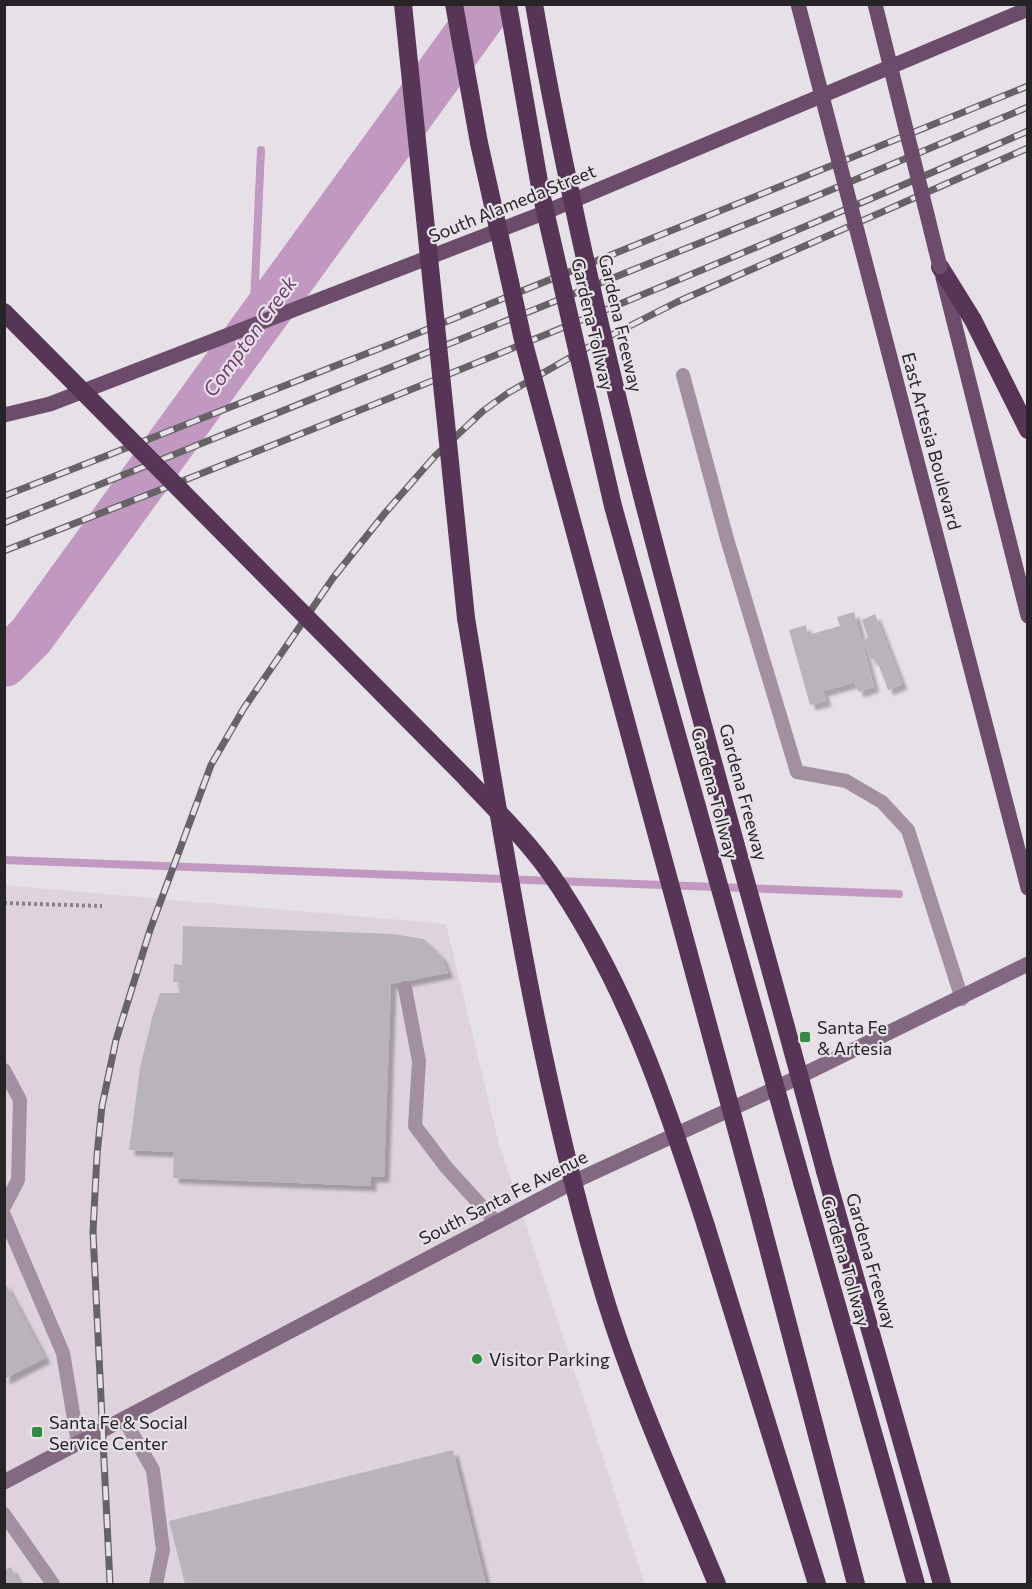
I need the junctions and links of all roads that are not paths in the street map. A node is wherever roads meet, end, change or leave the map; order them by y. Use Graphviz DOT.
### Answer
graph roads {
  1 [pos="403,4"];
  2 [pos="454,4"];
  3 [pos="508,4"];
  4 [pos="534,4"];
  5 [pos="798,4"];
  6 [pos="875,4"];
  7 [pos="1028,9"];
  8 [pos="940,267"];
  9 [pos="4,312"];
  10 [pos="682,375"];
  11 [pos="4,415"];
  12 [pos="1028,430"];
  13 [pos="1028,616"];
  14 [pos="1028,888"];
  15 [pos="1028,964"];
  16 [pos="405,988"];
  17 [pos="962,999"];
  18 [pos="4,1070"];
  19 [pos="573,1182"];
  20 [pos="4,1207"];
  21 [pos="4,1215"];
  22 [pos="496,1222"];
  23 [pos="124,1419"];
  24 [pos="78,1443"];
  25 [pos="4,1482"];
  26 [pos="4,1514"];
  27 [pos="53,1584"];
  28 [pos="156,1584"];
  29 [pos="717,1584"];
  30 [pos="817,1584"];
  31 [pos="856,1584"];
  32 [pos="916,1584"];
  33 [pos="942,1584"];
  1 -- 19 [label="highway, bridge"];
  2 -- 31 [label="highway, bridge"];
  3 -- 32 [label="highway, Gardena Tollway, bridge"];
  4 -- 33 [label="highway, Gardena Freeway, bridge"];
  5 -- 14 [label="main road, East Artesia Boulevard, bridge"];
  6 -- 8 [label="main road, bridge"];
  7 -- 11 [label="main road, South Alameda Street, bridge"];
  8 -- 12 [label="highway"];
  8 -- 13 [label="main road"];
  9 -- 30 [label="highway, bridge"];
  10 -- 17 [label="lane"];
  15 -- 17 [label="main road, South Santa Fe Avenue"];
  16 -- 22 [label="lane"];
  17 -- 19 [label="main road, South Santa Fe Avenue"];
  18 -- 20 [label="lane"];
  19 -- 22 [label="main road, South Santa Fe Avenue"];
  19 -- 29 [label="highway"];
  21 -- 24 [label="lane"];
  22 -- 23 [label="main road, South Santa Fe Avenue"];
  23 -- 24 [label="main road, South Santa Fe Avenue"];
  23 -- 28 [label="lane"];
  24 -- 25 [label="main road, South Santa Fe Avenue"];
  26 -- 27 [label="lane"];
}
